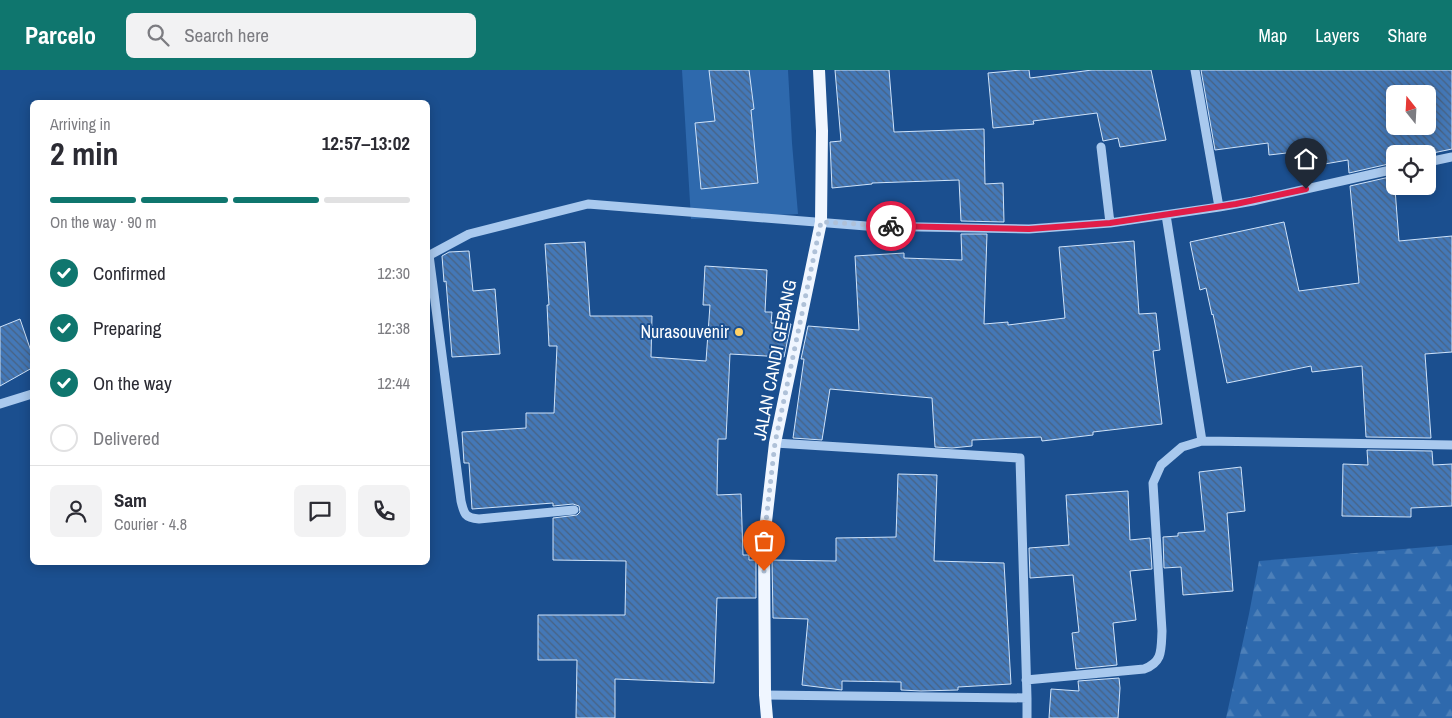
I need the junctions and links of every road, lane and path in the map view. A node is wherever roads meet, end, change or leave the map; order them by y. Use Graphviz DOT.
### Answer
graph roads {
  1 [pos="819,70"];
  2 [pos="1195,70"];
  3 [pos="1101,148"];
  4 [pos="1452,157"];
  5 [pos="1436,160"];
  6 [pos="1386,172"];
  7 [pos="1219,207"];
  8 [pos="1166,215"];
  9 [pos="821,222"];
  10 [pos="1110,223"];
  11 [pos="430,254"];
  12 [pos="430,270"];
  13 [pos="30,395"];
  14 [pos="0,404"];
  15 [pos="1202,441"];
  16 [pos="775,443"];
  17 [pos="1452,445"];
  18 [pos="574,510"];
  19 [pos="1026,680"];
  20 [pos="765,695"];
  21 [pos="1027,698"];
  22 [pos="767,718"];
  23 [pos="1027,718"];
  1 -- 9 [label="main road, JALAN CANDI GEBANG"];
  2 -- 7 [label="street"];
  3 -- 10 [label="street"];
  4 -- 5 [label="street"];
  6 -- 7 [label="street"];
  7 -- 8 [label="street"];
  8 -- 10 [label="street"];
  8 -- 15 [label="street"];
  9 -- 10 [label="street"];
  9 -- 11 [label="street"];
  9 -- 16 [label="main road, JALAN CANDI GEBANG"];
  12 -- 18 [label="street"];
  13 -- 14 [label="street"];
  15 -- 17 [label="street"];
  15 -- 19 [label="street"];
  16 -- 19 [label="street"];
  16 -- 20 [label="main road, JALAN CANDI GEBANG"];
  19 -- 21 [label="street"];
  20 -- 21 [label="street"];
  20 -- 22 [label="main road, JALAN CANDI GEBANG"];
  21 -- 23 [label="street"];
}
